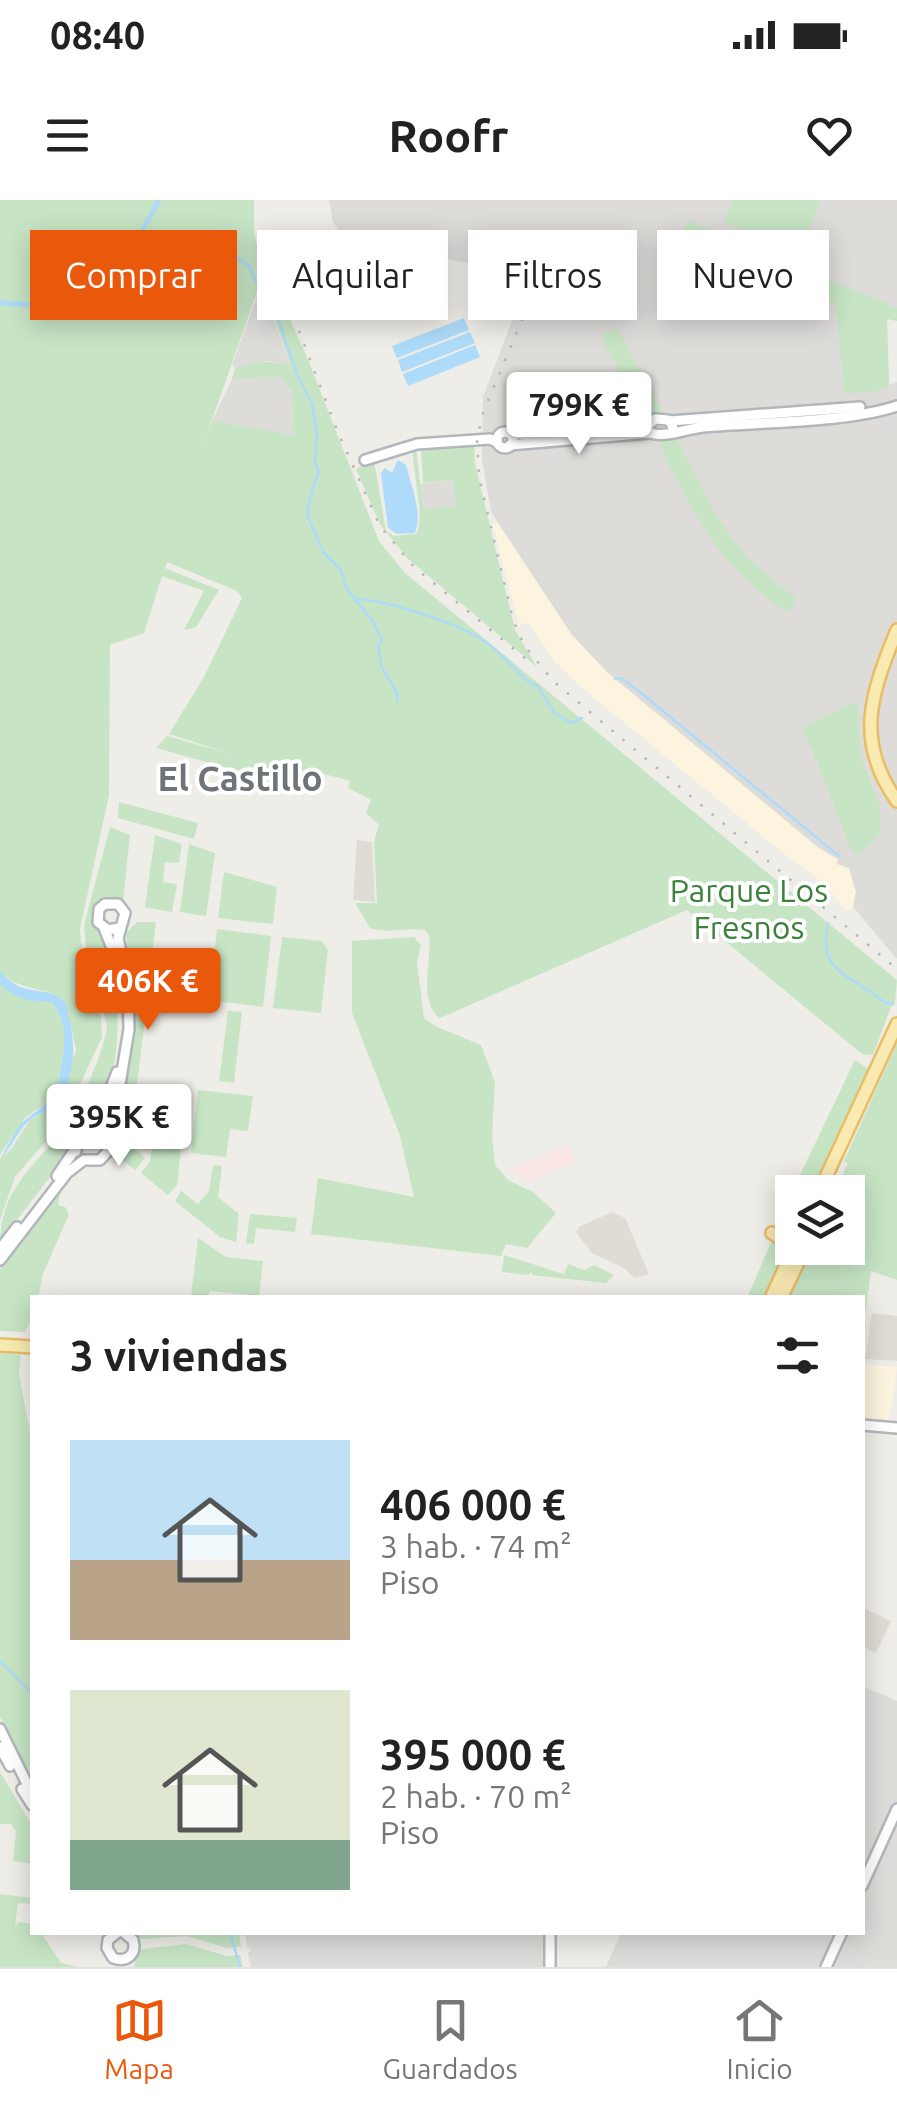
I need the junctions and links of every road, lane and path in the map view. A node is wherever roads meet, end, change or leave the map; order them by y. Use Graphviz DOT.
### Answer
graph roads {
  1 [pos="897,403"];
  2 [pos="671,426"];
  3 [pos="649,428"];
  4 [pos="501,436"];
  5 [pos="382,448"];
  6 [pos="365,460"];
  7 [pos="897,630"];
  8 [pos="897,648"];
  9 [pos="874,777"];
  10 [pos="897,790"];
  11 [pos="897,801"];
  12 [pos="897,811"];
  13 [pos="104,928"];
  14 [pos="119,928"];
  15 [pos="897,1024"];
  16 [pos="897,1038"];
  17 [pos="96,1127"];
  18 [pos="107,1134"];
  19 [pos="75,1149"];
  20 [pos="84,1160"];
  21 [pos="834,1168"];
  22 [pos="830,1175"];
  23 [pos="0,1250"];
  24 [pos="0,1260"];
  25 [pos="786,1265"];
  26 [pos="792,1265"];
  27 [pos="778,1295"];
  28 [pos="778,1295"];
  29 [pos="0,1342"];
  30 [pos="30,1345"];
  31 [pos="865,1425"];
  32 [pos="897,1428"];
  33 [pos="0,1729"];
  34 [pos="0,1746"];
  35 [pos="30,1790"];
  36 [pos="30,1801"];
  37 [pos="897,1810"];
  38 [pos="865,1879"];
  39 [pos="118,1935"];
  40 [pos="122,1935"];
  41 [pos="552,1935"];
  42 [pos="841,1935"];
  43 [pos="130,1962"];
  44 [pos="119,1963"];
  45 [pos="552,1967"];
  46 [pos="826,1967"];
  1 -- 2 [label="main road"];
  2 -- 3 [label="main road"];
  2 -- 3 [label="main road"];
  3 -- 4 [label="main road"];
  3 -- 4 [label="main road"];
  4 -- 5 [label="main road"];
  4 -- 6 [label="main road"];
  7 -- 11 [label="main road"];
  8 -- 10 [label="main road"];
  9 -- 12 [label="main road"];
  13 -- 14 [label="main road"];
  13 -- 14 [label="main road"];
  13 -- 17 [label="main road"];
  14 -- 18 [label="main road"];
  15 -- 21 [label="main road"];
  16 -- 21 [label="main road"];
  17 -- 18 [label="main road"];
  17 -- 19 [label="main road"];
  18 -- 20 [label="main road"];
  19 -- 20 [label="main road"];
  19 -- 23 [label="main road"];
  20 -- 24 [label="main road"];
  21 -- 22 [label="main road"];
  25 -- 27 [label="main road"];
  26 -- 28 [label="main road"];
  29 -- 30 [label="main road"];
  31 -- 32 [label="main road"];
  33 -- 35 [label="main road"];
  34 -- 36 [label="main road"];
  37 -- 38 [label="main road"];
  39 -- 44 [label="main road"];
  40 -- 43 [label="main road"];
  41 -- 45 [label="main road"];
  42 -- 46 [label="main road"];
  43 -- 44 [label="main road"];
}
